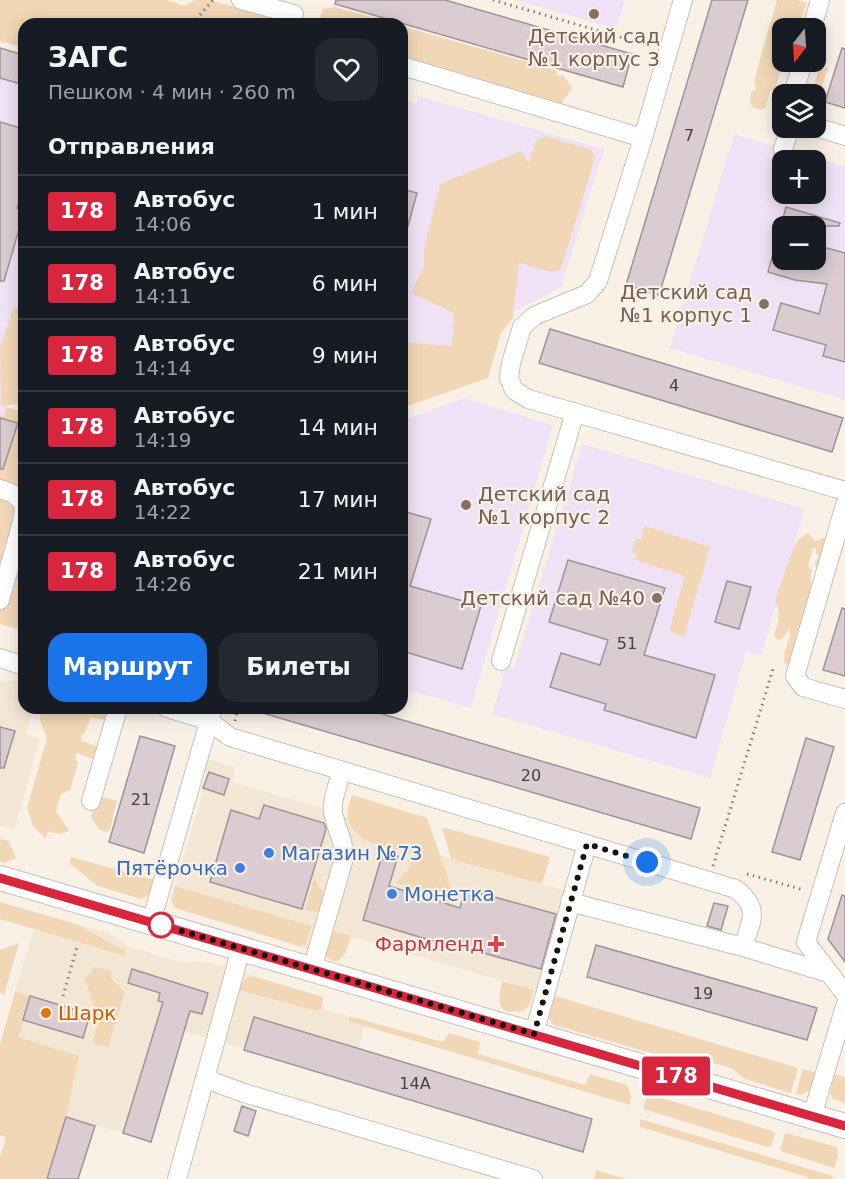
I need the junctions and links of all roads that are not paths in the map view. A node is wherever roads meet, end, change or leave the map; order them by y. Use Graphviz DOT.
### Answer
graph roads {
  1 [pos="241,0"];
  2 [pos="683,0"];
  3 [pos="820,0"];
  4 [pos="297,13"];
  5 [pos="815,18"];
  6 [pos="408,68"];
  7 [pos="826,130"];
  8 [pos="845,136"];
  9 [pos="643,138"];
  10 [pos="787,138"];
  11 [pos="783,149"];
  12 [pos="575,412"];
  13 [pos="0,489"];
  14 [pos="845,490"];
  15 [pos="18,496"];
  16 [pos="845,505"];
  17 [pos="18,536"];
  18 [pos="0,600"];
  19 [pos="0,658"];
  20 [pos="501,661"];
  21 [pos="18,664"];
  22 [pos="845,699"];
  23 [pos="116,714"];
  24 [pos="211,714"];
  25 [pos="342,771"];
  26 [pos="91,801"];
  27 [pos="845,813"];
  28 [pos="587,844"];
  29 [pos="0,878"];
  30 [pos="570,902"];
  31 [pos="151,922"];
  32 [pos="743,947"];
  33 [pos="241,949"];
  34 [pos="312,969"];
  35 [pos="828,973"];
  36 [pos="845,994"];
  37 [pos="845,1006"];
  38 [pos="534,1034"];
  39 [pos="206,1079"];
  40 [pos="812,1116"];
  41 [pos="845,1126"];
  42 [pos="177,1179"];
  43 [pos="533,1179"];
  1 -- 4 [label="lane"];
  2 -- 9 [label="lane"];
  3 -- 5 [label="lane"];
  6 -- 9 [label="lane"];
  7 -- 8 [label="lane"];
  9 -- 12 [label="lane"];
  10 -- 11 [label="lane"];
  12 -- 14 [label="lane"];
  12 -- 20 [label="lane"];
  13 -- 15 [label="lane"];
  16 -- 22 [label="lane"];
  17 -- 18 [label="lane"];
  19 -- 21 [label="lane"];
  23 -- 26 [label="lane"];
  24 -- 25 [label="lane"];
  24 -- 31 [label="lane"];
  25 -- 28 [label="lane"];
  25 -- 34 [label="lane"];
  27 -- 35 [label="lane"];
  28 -- 30 [label="lane"];
  28 -- 32 [label="lane"];
  29 -- 31 [label="main road"];
  30 -- 32 [label="lane"];
  30 -- 38 [label="lane"];
  31 -- 33 [label="main road"];
  32 -- 35 [label="lane"];
  33 -- 34 [label="main road"];
  33 -- 39 [label="lane"];
  34 -- 38 [label="main road"];
  35 -- 36 [label="lane"];
  37 -- 40 [label="lane"];
  38 -- 40 [label="main road"];
  39 -- 42 [label="lane"];
  39 -- 43 [label="lane"];
  40 -- 41 [label="main road"];
}
